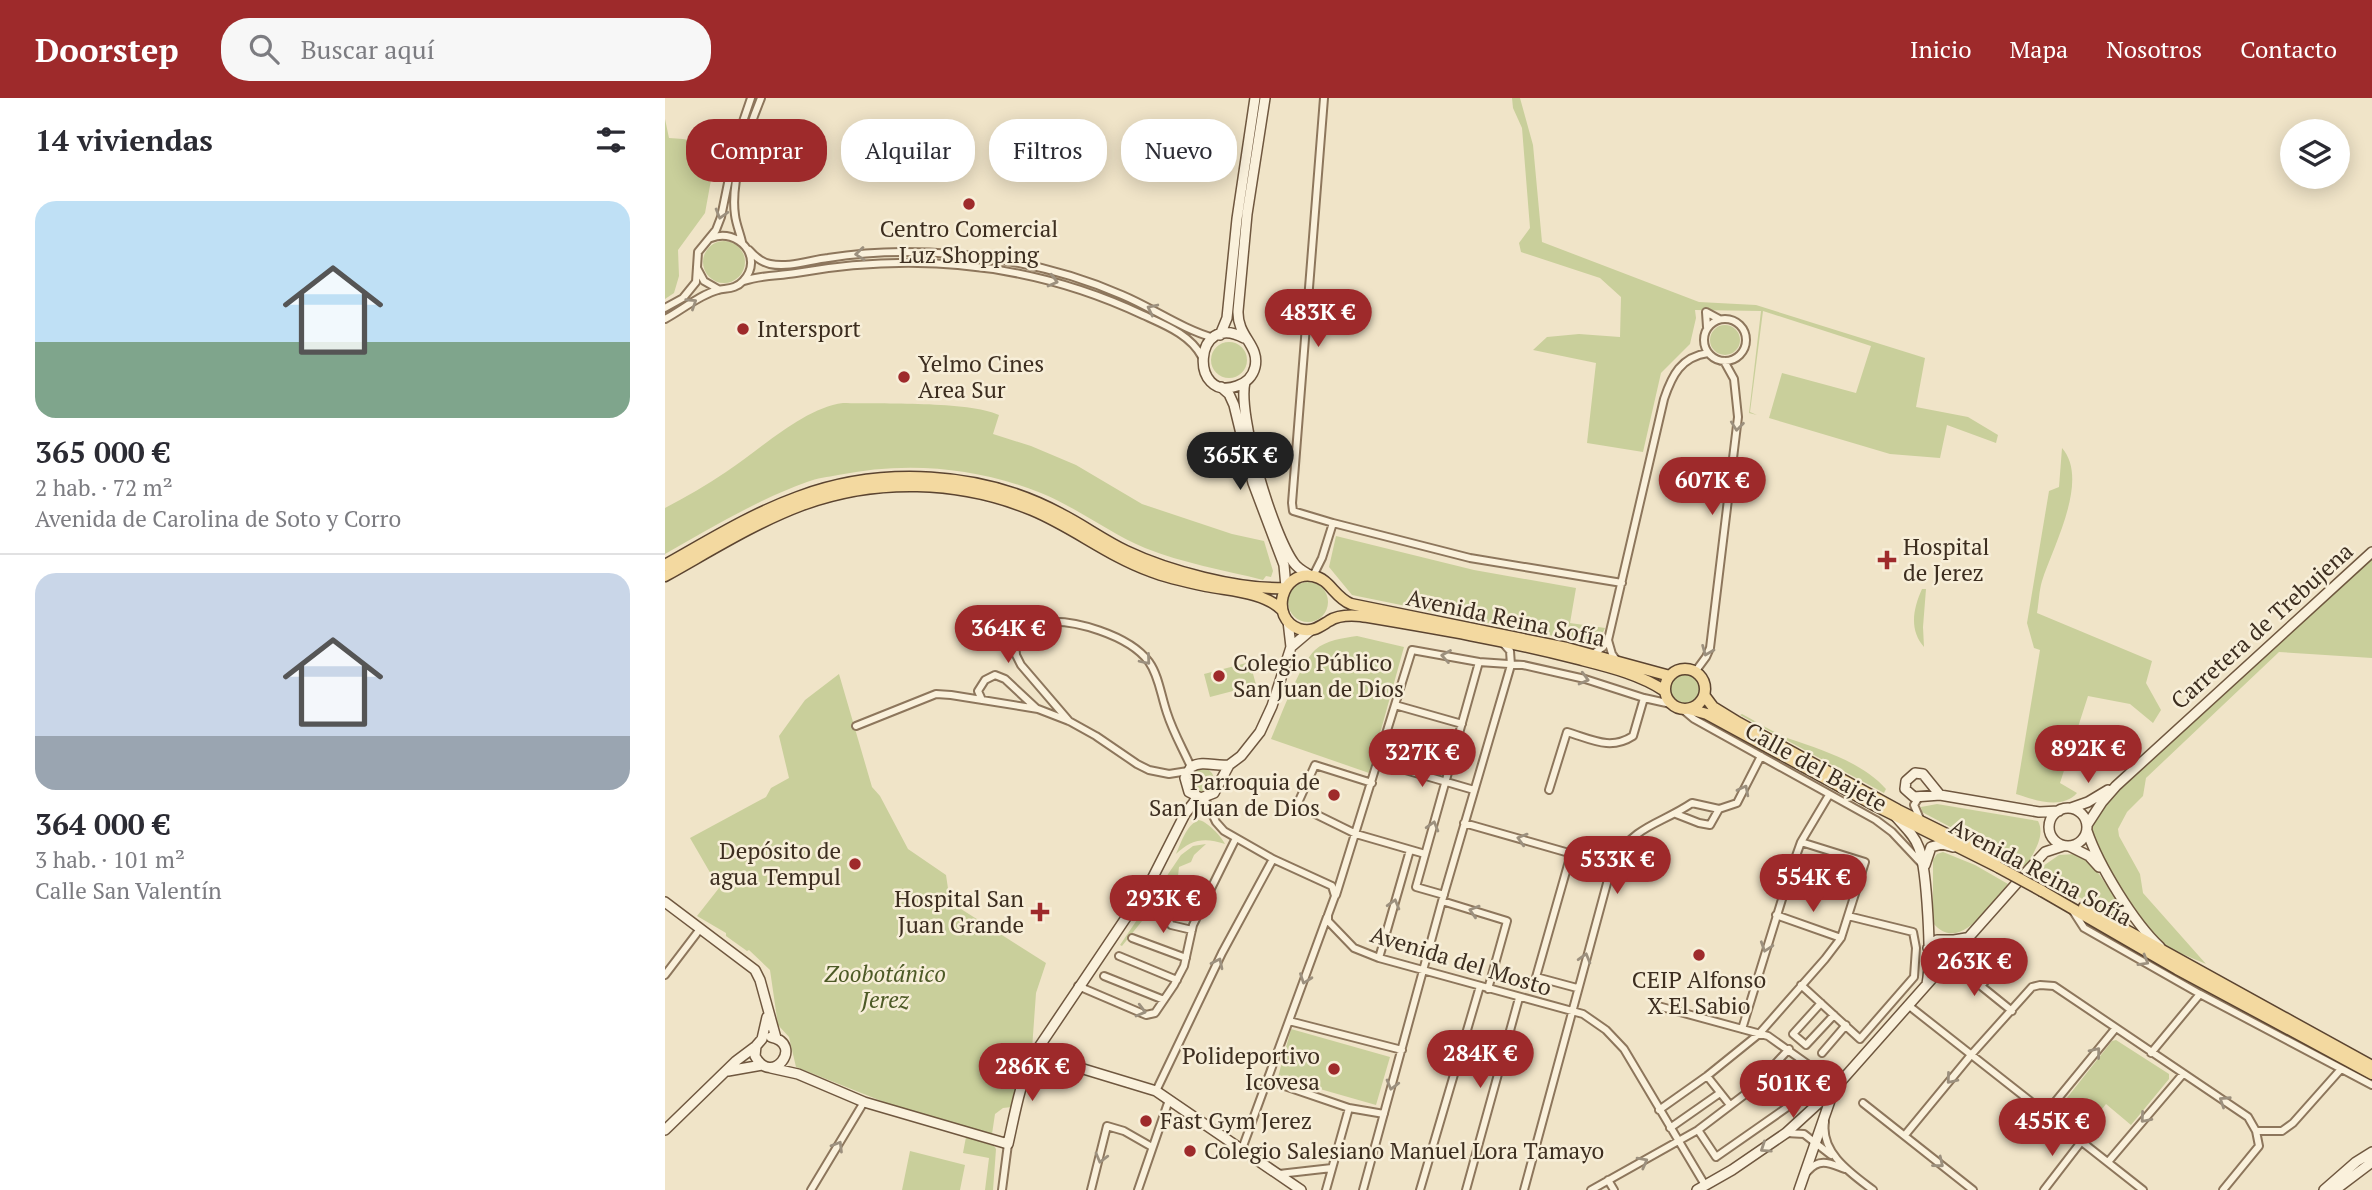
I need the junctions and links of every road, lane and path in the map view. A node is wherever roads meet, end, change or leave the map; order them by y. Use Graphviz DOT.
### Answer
graph roads {
  1 [pos="751,98"];
  2 [pos="761,98"];
  3 [pos="1255,98"];
  4 [pos="1265,98"];
  5 [pos="1324,98"];
  6 [pos="706,241"];
  7 [pos="742,242"];
  8 [pos="748,250"];
  9 [pos="697,265"];
  10 [pos="744,281"];
  11 [pos="720,289"];
  12 [pos="665,308"];
  13 [pos="665,319"];
  14 [pos="1719,319"];
  15 [pos="1707,328"];
  16 [pos="1217,336"];
  17 [pos="1244,338"];
  18 [pos="1708,353"];
  19 [pos="1202,357"];
  20 [pos="1724,361"];
  21 [pos="1245,382"];
  22 [pos="1219,386"];
  23 [pos="1333,523"];
  24 [pos="2372,552"];
  25 [pos="1321,562"];
  26 [pos="665,565"];
  27 [pos="665,576"];
  28 [pos="1312,576"];
  29 [pos="1324,580"];
  30 [pos="1622,583"];
  31 [pos="1286,587"];
  32 [pos="1335,595"];
  33 [pos="1282,609"];
  34 [pos="1330,620"];
  35 [pos="1288,621"];
  36 [pos="1311,630"];
  37 [pos="1608,640"];
  38 [pos="1502,642"];
  39 [pos="1291,648"];
  40 [pos="1590,654"];
  41 [pos="1618,662"];
  42 [pos="1479,663"];
  43 [pos="1511,665"];
  44 [pos="1695,672"];
  45 [pos="1670,676"];
  46 [pos="1665,691"];
  47 [pos="1704,695"];
  48 [pos="1644,698"];
  49 [pos="982,700"];
  50 [pos="1671,704"];
  51 [pos="1395,705"];
  52 [pos="1038,709"];
  53 [pos="1685,709"];
  54 [pos="1069,721"];
  55 [pos="1462,724"];
  56 [pos="856,726"];
  57 [pos="1761,756"];
  58 [pos="1378,762"];
  59 [pos="1210,765"];
  60 [pos="1229,765"];
  61 [pos="1189,769"];
  62 [pos="1169,774"];
  63 [pos="1219,782"];
  64 [pos="1446,782"];
  65 [pos="1372,783"];
  66 [pos="1930,784"];
  67 [pos="2116,786"];
  68 [pos="1187,788"];
  69 [pos="1474,790"];
  70 [pos="1549,790"];
  71 [pos="1214,793"];
  72 [pos="1829,794"];
  73 [pos="1940,795"];
  74 [pos="1922,796"];
  75 [pos="1199,797"];
  76 [pos="2071,808"];
  77 [pos="1719,809"];
  78 [pos="1211,810"];
  79 [pos="2059,811"];
  80 [pos="2039,812"];
  81 [pos="1185,814"];
  82 [pos="1676,814"];
  83 [pos="1895,816"];
  84 [pos="1921,821"];
  85 [pos="1464,823"];
  86 [pos="2087,828"];
  87 [pos="2050,830"];
  88 [pos="1356,834"];
  89 [pos="1235,838"];
  90 [pos="1801,842"];
  91 [pos="2066,846"];
  92 [pos="1958,848"];
  93 [pos="1410,850"];
  94 [pos="2045,852"];
  95 [pos="1425,854"];
  96 [pos="1571,854"];
  97 [pos="1273,859"];
  98 [pos="1611,865"];
  99 [pos="2001,865"];
  100 [pos="1924,867"];
  101 [pos="2042,887"];
  102 [pos="1186,888"];
  103 [pos="1335,896"];
  104 [pos="1443,898"];
  105 [pos="665,902"];
  106 [pos="2071,907"];
  107 [pos="1328,915"];
  108 [pos="1776,915"];
  109 [pos="1848,916"];
  110 [pos="2101,916"];
  111 [pos="1926,921"];
  112 [pos="700,929"];
  113 [pos="1192,930"];
  114 [pos="1132,937"];
  115 [pos="1968,937"];
  116 [pos="1841,938"];
  117 [pos="1943,940"];
  118 [pos="2165,952"];
  119 [pos="1928,953"];
  120 [pos="1119,956"];
  121 [pos="1186,958"];
  122 [pos="1379,958"];
  123 [pos="1949,959"];
  124 [pos="1423,971"];
  125 [pos="1991,974"];
  126 [pos="665,975"];
  127 [pos="1104,976"];
  128 [pos="1177,980"];
  129 [pos="1927,984"];
  130 [pos="1801,985"];
  131 [pos="1078,986"];
  132 [pos="1480,986"];
  133 [pos="1577,988"];
  134 [pos="1488,989"];
  135 [pos="2200,994"];
  136 [pos="1519,998"];
  137 [pos="1164,1000"];
  138 [pos="1821,1003"];
  139 [pos="1908,1005"];
  140 [pos="1658,1006"];
  141 [pos="1570,1011"];
  142 [pos="2012,1011"];
  143 [pos="767,1012"];
  144 [pos="1834,1014"];
  145 [pos="1289,1021"];
  146 [pos="1846,1026"];
  147 [pos="1742,1029"];
  148 [pos="2115,1029"];
  149 [pos="1759,1034"];
  150 [pos="776,1038"];
  151 [pos="759,1042"];
  152 [pos="1789,1049"];
  153 [pos="785,1050"];
  154 [pos="1402,1050"];
  155 [pos="1036,1052"];
  156 [pos="1822,1053"];
  157 [pos="2151,1053"];
  158 [pos="1971,1055"];
  159 [pos="767,1066"];
  160 [pos="2372,1066"];
  161 [pos="1771,1069"];
  162 [pos="2341,1069"];
  163 [pos="726,1071"];
  164 [pos="799,1074"];
  165 [pos="2183,1074"];
  166 [pos="2372,1074"];
  167 [pos="1707,1076"];
  168 [pos="1267,1080"];
  169 [pos="2372,1085"];
  170 [pos="1836,1086"];
  171 [pos="1156,1091"];
  172 [pos="1720,1093"];
  173 [pos="1170,1100"];
  174 [pos="864,1102"];
  175 [pos="1863,1103"];
  176 [pos="1730,1105"];
  177 [pos="1828,1107"];
  178 [pos="1349,1108"];
  179 [pos="1659,1110"];
  180 [pos="2046,1114"];
  181 [pos="1384,1115"];
  182 [pos="1670,1128"];
  183 [pos="665,1130"];
  184 [pos="1698,1130"];
  185 [pos="2256,1130"];
  186 [pos="1786,1133"];
  187 [pos="1905,1135"];
  188 [pos="1815,1142"];
  189 [pos="2081,1142"];
  190 [pos="1008,1143"];
  191 [pos="1678,1143"];
  192 [pos="1152,1147"];
  193 [pos="1242,1149"];
  194 [pos="2372,1152"];
  195 [pos="2108,1162"];
  196 [pos="2372,1162"];
  197 [pos="1845,1167"];
  198 [pos="2372,1167"];
  199 [pos="1332,1168"];
  200 [pos="2361,1169"];
  201 [pos="1276,1174"];
  202 [pos="1804,1176"];
  203 [pos="1608,1180"];
  204 [pos="1701,1188"];
  205 [pos="811,1190"];
  206 [pos="1002,1190"];
  207 [pos="1091,1190"];
  208 [pos="1138,1190"];
  209 [pos="1301,1190"];
  210 [pos="1326,1190"];
  211 [pos="1363,1190"];
  212 [pos="1420,1190"];
  213 [pos="1466,1190"];
  214 [pos="1524,1190"];
  215 [pos="1591,1190"];
  216 [pos="1614,1190"];
  217 [pos="1799,1190"];
  218 [pos="1873,1190"];
  219 [pos="1973,1190"];
  220 [pos="2044,1190"];
  221 [pos="2143,1190"];
  222 [pos="2223,1190"];
  223 [pos="2324,1190"];
  224 [pos="2335,1190"];
  1 -- 6 [label="street, one-way"];
  2 -- 7 [label="street"];
  3 -- 16 [label="main road"];
  4 -- 17 [label="main road"];
  5 -- 23 [label="street"];
  6 -- 7 [label="street"];
  6 -- 9 [label="street"];
  7 -- 8 [label="street"];
  8 -- 10 [label="street"];
  16 -- 8 [label="street, one-way"];
  9 -- 11 [label="street"];
  9 -- 12 [label="street"];
  10 -- 11 [label="street"];
  10 -- 19 [label="street, one-way"];
  13 -- 11 [label="street, one-way"];
  14 -- 15 [label="street"];
  14 -- 15 [label="street"];
  14 -- 20 [label="street"];
  15 -- 18 [label="street"];
  16 -- 17 [label="main road"];
  16 -- 19 [label="main road"];
  17 -- 21 [label="main road"];
  18 -- 20 [label="street"];
  18 -- 30 [label="street"];
  19 -- 22 [label="main road"];
  20 -- 44 [label="street, one-way"];
  21 -- 22 [label="main road"];
  21 -- 28 [label="main road"];
  22 -- 31 [label="main road"];
  23 -- 25 [label="street"];
  23 -- 30 [label="street"];
  24 -- 67 [label="main road, Carretera de Trebujena"];
  25 -- 28 [label="street"];
  25 -- 29 [label="street"];
  26 -- 31 [label="main road"];
  27 -- 33 [label="main road"];
  28 -- 29 [label="main road"];
  28 -- 31 [label="main road"];
  29 -- 32 [label="main road"];
  30 -- 37 [label="street"];
  31 -- 33 [label="main road"];
  32 -- 34 [label="main road"];
  32 -- 40 [label="main road, Avenida Reina Sofía"];
  33 -- 35 [label="main road"];
  34 -- 36 [label="main road, Avenida Reina Sofía"];
  34 -- 38 [label="main road, Avenida Reina Sofía"];
  35 -- 36 [label="main road"];
  35 -- 39 [label="main road"];
  36 -- 39 [label="main road"];
  37 -- 40 [label="street"];
  37 -- 41 [label="street"];
  38 -- 43 [label="street"];
  38 -- 46 [label="main road, Avenida Reina Sofía"];
  39 -- 60 [label="main road"];
  40 -- 41 [label="main road, Avenida Reina Sofía"];
  41 -- 45 [label="main road, Avenida Reina Sofía"];
  42 -- 43 [label="street"];
  42 -- 51 [label="street, one-way"];
  42 -- 55 [label="street"];
  43 -- 48 [label="street, one-way"];
  43 -- 69 [label="street"];
  44 -- 45 [label="main road"];
  44 -- 47 [label="main road"];
  45 -- 46 [label="main road"];
  46 -- 50 [label="main road"];
  47 -- 53 [label="main road"];
  47 -- 84 [label="main road, Avenida Reina Sofía"];
  48 -- 50 [label="street"];
  48 -- 70 [label="street"];
  49 -- 52 [label="street"];
  49 -- 52 [label="street"];
  49 -- 56 [label="street"];
  50 -- 53 [label="main road"];
  51 -- 55 [label="street"];
  51 -- 58 [label="street"];
  52 -- 54 [label="street"];
  53 -- 57 [label="street, Calle del Bajete"];
  53 -- 83 [label="main road, Avenida Reina Sofía"];
  54 -- 61 [label="street, one-way"];
  54 -- 62 [label="street"];
  55 -- 64 [label="street"];
  57 -- 72 [label="street, Calle del Bajete"];
  77 -- 57 [label="street, one-way"];
  58 -- 64 [label="street"];
  58 -- 65 [label="street"];
  59 -- 60 [label="main road"];
  59 -- 61 [label="main road"];
  59 -- 63 [label="main road"];
  60 -- 63 [label="main road"];
  61 -- 62 [label="street"];
  61 -- 68 [label="main road"];
  62 -- 68 [label="street"];
  63 -- 71 [label="main road"];
  64 -- 69 [label="street"];
  95 -- 64 [label="street, one-way"];
  65 -- 88 [label="street"];
  65 -- 88 [label="street"];
  66 -- 73 [label="main road"];
  66 -- 74 [label="main road"];
  66 -- 74 [label="main road"];
  67 -- 76 [label="main road, Carretera de Trebujena"];
  67 -- 86 [label="main road, Carretera de Trebujena"];
  68 -- 75 [label="main road"];
  68 -- 81 [label="main road"];
  69 -- 85 [label="street"];
  71 -- 75 [label="main road"];
  71 -- 78 [label="street"];
  72 -- 90 [label="street"];
  72 -- 100 [label="street, Calle del Bajete"];
  73 -- 74 [label="main road"];
  73 -- 80 [label="main road"];
  74 -- 84 [label="street"];
  75 -- 78 [label="street"];
  75 -- 81 [label="main road"];
  76 -- 79 [label="main road"];
  76 -- 86 [label="main road"];
  77 -- 82 [label="street"];
  77 -- 82 [label="street"];
  78 -- 89 [label="street"];
  79 -- 80 [label="main road"];
  79 -- 87 [label="main road"];
  80 -- 87 [label="main road"];
  81 -- 131 [label="main road"];
  82 -- 98 [label="street"];
  83 -- 92 [label="main road, Avenida Reina Sofía"];
  83 -- 100 [label="main road"];
  84 -- 99 [label="main road, Avenida Reina Sofía"];
  96 -- 85 [label="street, one-way"];
  85 -- 104 [label="street"];
  86 -- 91 [label="main road"];
  86 -- 118 [label="main road"];
  87 -- 91 [label="main road"];
  87 -- 94 [label="main road"];
  88 -- 93 [label="street"];
  88 -- 103 [label="street"];
  89 -- 97 [label="street"];
  89 -- 113 [label="street"];
  90 -- 108 [label="street"];
  90 -- 109 [label="street"];
  91 -- 94 [label="main road"];
  91 -- 110 [label="main road"];
  92 -- 99 [label="main road, Avenida Reina Sofía"];
  92 -- 100 [label="main road"];
  93 -- 95 [label="street"];
  122 -- 93 [label="street, one-way"];
  94 -- 115 [label="main road"];
  95 -- 104 [label="street"];
  96 -- 98 [label="street"];
  96 -- 133 [label="street"];
  97 -- 103 [label="street"];
  171 -- 97 [label="street, one-way"];
  133 -- 98 [label="street, one-way"];
  99 -- 101 [label="main road, Avenida Reina Sofía"];
  100 -- 111 [label="main road"];
  101 -- 106 [label="main road, Avenida Reina Sofía"];
  101 -- 110 [label="main road, Avenida Reina Sofía"];
  102 -- 113 [label="street"];
  103 -- 107 [label="street"];
  104 -- 124 [label="street"];
  134 -- 104 [label="street, one-way"];
  105 -- 112 [label="main road"];
  106 -- 135 [label="street, one-way"];
  106 -- 166 [label="main road, Avenida Reina Sofía"];
  107 -- 122 [label="street, Avenida del Mosto"];
  107 -- 145 [label="street, one-way"];
  108 -- 116 [label="street"];
  108 -- 147 [label="street, one-way"];
  109 -- 116 [label="street"];
  109 -- 146 [label="street"];
  110 -- 118 [label="main road, Avenida Reina Sofía"];
  111 -- 117 [label="main road"];
  111 -- 119 [label="main road"];
  112 -- 126 [label="street"];
  112 -- 143 [label="main road"];
  113 -- 121 [label="street"];
  114 -- 121 [label="street"];
  115 -- 117 [label="main road"];
  115 -- 123 [label="main road"];
  116 -- 130 [label="street"];
  117 -- 119 [label="main road"];
  117 -- 123 [label="main road"];
  118 -- 160 [label="main road, Avenida Reina Sofía"];
  119 -- 123 [label="main road"];
  119 -- 129 [label="main road"];
  120 -- 128 [label="street"];
  121 -- 128 [label="street"];
  122 -- 124 [label="street, Avenida del Mosto"];
  123 -- 129 [label="main road"];
  124 -- 132 [label="street, Avenida del Mosto"];
  124 -- 154 [label="street"];
  125 -- 142 [label="street"];
  127 -- 137 [label="street"];
  128 -- 137 [label="street"];
  129 -- 139 [label="main road"];
  130 -- 138 [label="street"];
  130 -- 149 [label="street"];
  131 -- 137 [label="street, one-way"];
  131 -- 155 [label="main road"];
  132 -- 134 [label="street, Avenida del Mosto"];
  132 -- 212 [label="street"];
  133 -- 141 [label="street"];
  134 -- 136 [label="street, Avenida del Mosto"];
  135 -- 157 [label="street"];
  135 -- 162 [label="street"];
  136 -- 141 [label="street, Avenida del Mosto"];
  136 -- 213 [label="street"];
  138 -- 144 [label="street"];
  138 -- 144 [label="street"];
  139 -- 158 [label="street"];
  139 -- 170 [label="main road"];
  140 -- 147 [label="street"];
  141 -- 179 [label="street, Avenida del Mosto"];
  141 -- 214 [label="street"];
  142 -- 148 [label="street"];
  142 -- 158 [label="street"];
  143 -- 150 [label="main road"];
  143 -- 151 [label="main road"];
  144 -- 146 [label="street"];
  145 -- 154 [label="street"];
  145 -- 168 [label="street"];
  146 -- 156 [label="street"];
  147 -- 149 [label="street"];
  148 -- 157 [label="street"];
  180 -- 148 [label="street, one-way"];
  149 -- 152 [label="street"];
  149 -- 167 [label="street"];
  150 -- 151 [label="main road"];
  150 -- 153 [label="main road"];
  151 -- 159 [label="main road"];
  151 -- 163 [label="main road"];
  152 -- 161 [label="street"];
  152 -- 170 [label="street"];
  153 -- 159 [label="main road"];
  153 -- 164 [label="main road"];
  154 -- 181 [label="street, one-way"];
  155 -- 171 [label="main road"];
  155 -- 190 [label="main road"];
  157 -- 165 [label="street"];
  158 -- 180 [label="street"];
  158 -- 187 [label="street, one-way"];
  159 -- 163 [label="main road"];
  159 -- 164 [label="main road"];
  161 -- 176 [label="street"];
  161 -- 184 [label="street"];
  162 -- 169 [label="street"];
  162 -- 185 [label="street"];
  163 -- 183 [label="main road"];
  164 -- 174 [label="main road"];
  185 -- 165 [label="street, one-way"];
  165 -- 195 [label="street, one-way"];
  167 -- 172 [label="street"];
  167 -- 179 [label="street"];
  168 -- 178 [label="street"];
  168 -- 193 [label="street"];
  170 -- 177 [label="main road"];
  170 -- 186 [label="main road"];
  171 -- 173 [label="main road"];
  172 -- 176 [label="street"];
  172 -- 182 [label="street"];
  173 -- 192 [label="street"];
  173 -- 193 [label="main road"];
  174 -- 190 [label="main road"];
  205 -- 174 [label="street, one-way"];
  175 -- 187 [label="street"];
  176 -- 184 [label="street"];
  177 -- 188 [label="main road"];
  177 -- 197 [label="street"];
  178 -- 181 [label="street"];
  178 -- 199 [label="street"];
  179 -- 182 [label="street, Avenida del Mosto"];
  180 -- 189 [label="street"];
  181 -- 211 [label="street"];
  182 -- 191 [label="street, Avenida del Mosto"];
  184 -- 191 [label="street"];
  185 -- 222 [label="street"];
  186 -- 188 [label="street"];
  186 -- 204 [label="main road, one-way"];
  187 -- 219 [label="street, one-way"];
  188 -- 197 [label="street"];
  188 -- 202 [label="main road"];
  189 -- 195 [label="street"];
  189 -- 220 [label="street"];
  190 -- 206 [label="street"];
  203 -- 191 [label="street, one-way"];
  191 -- 204 [label="street, Avenida del Mosto"];
  192 -- 207 [label="street, one-way"];
  192 -- 208 [label="street"];
  193 -- 201 [label="main road"];
  194 -- 223 [label="main road"];
  195 -- 221 [label="street"];
  196 -- 200 [label="main road"];
  197 -- 202 [label="street"];
  197 -- 218 [label="street"];
  198 -- 200 [label="street"];
  199 -- 201 [label="street"];
  199 -- 210 [label="street"];
  200 -- 224 [label="main road"];
  201 -- 209 [label="main road"];
  202 -- 217 [label="main road"];
  203 -- 215 [label="street"];
  203 -- 216 [label="street"];
}
